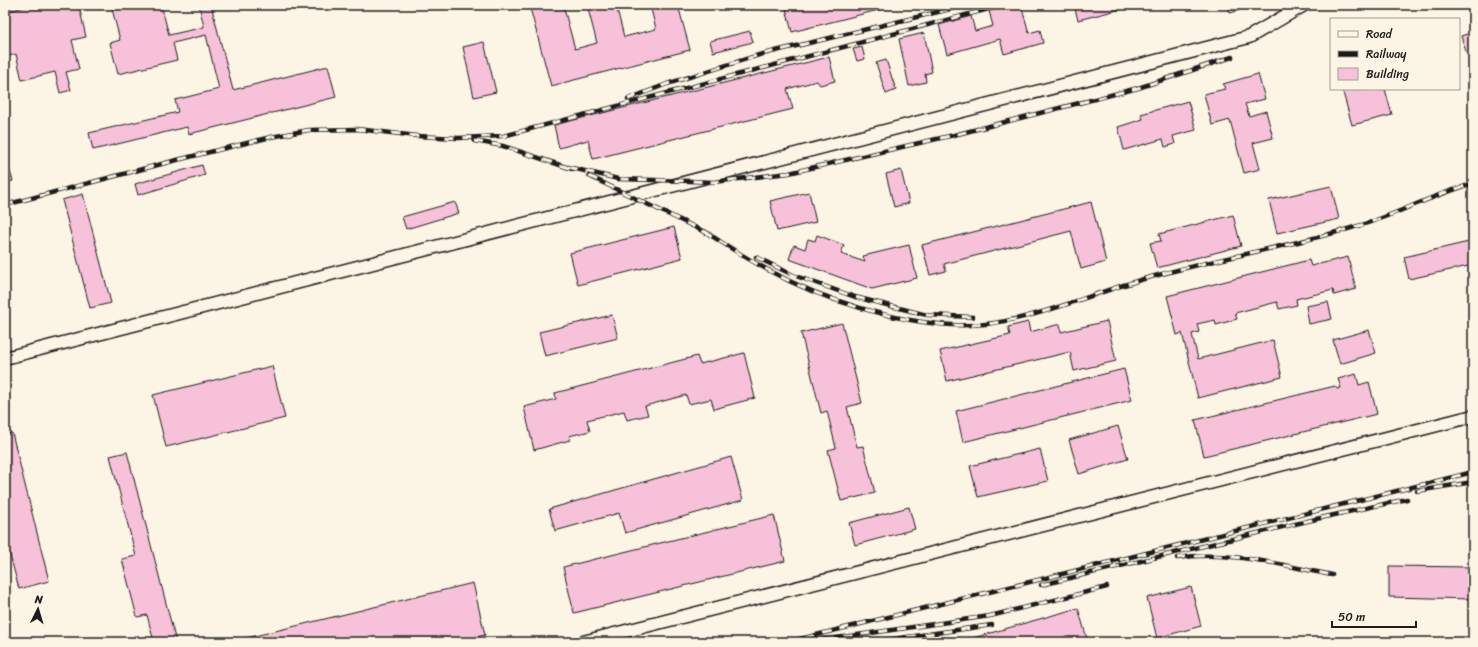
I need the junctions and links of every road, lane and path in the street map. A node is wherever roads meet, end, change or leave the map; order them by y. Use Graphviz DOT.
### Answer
graph roads {
  1 [pos="1304,5"];
  2 [pos="5,358"];
  3 [pos="1473,416"];
  4 [pos="583,642"];
  1 -- 2 [label="lane"];
  3 -- 4 [label="lane"];
}
